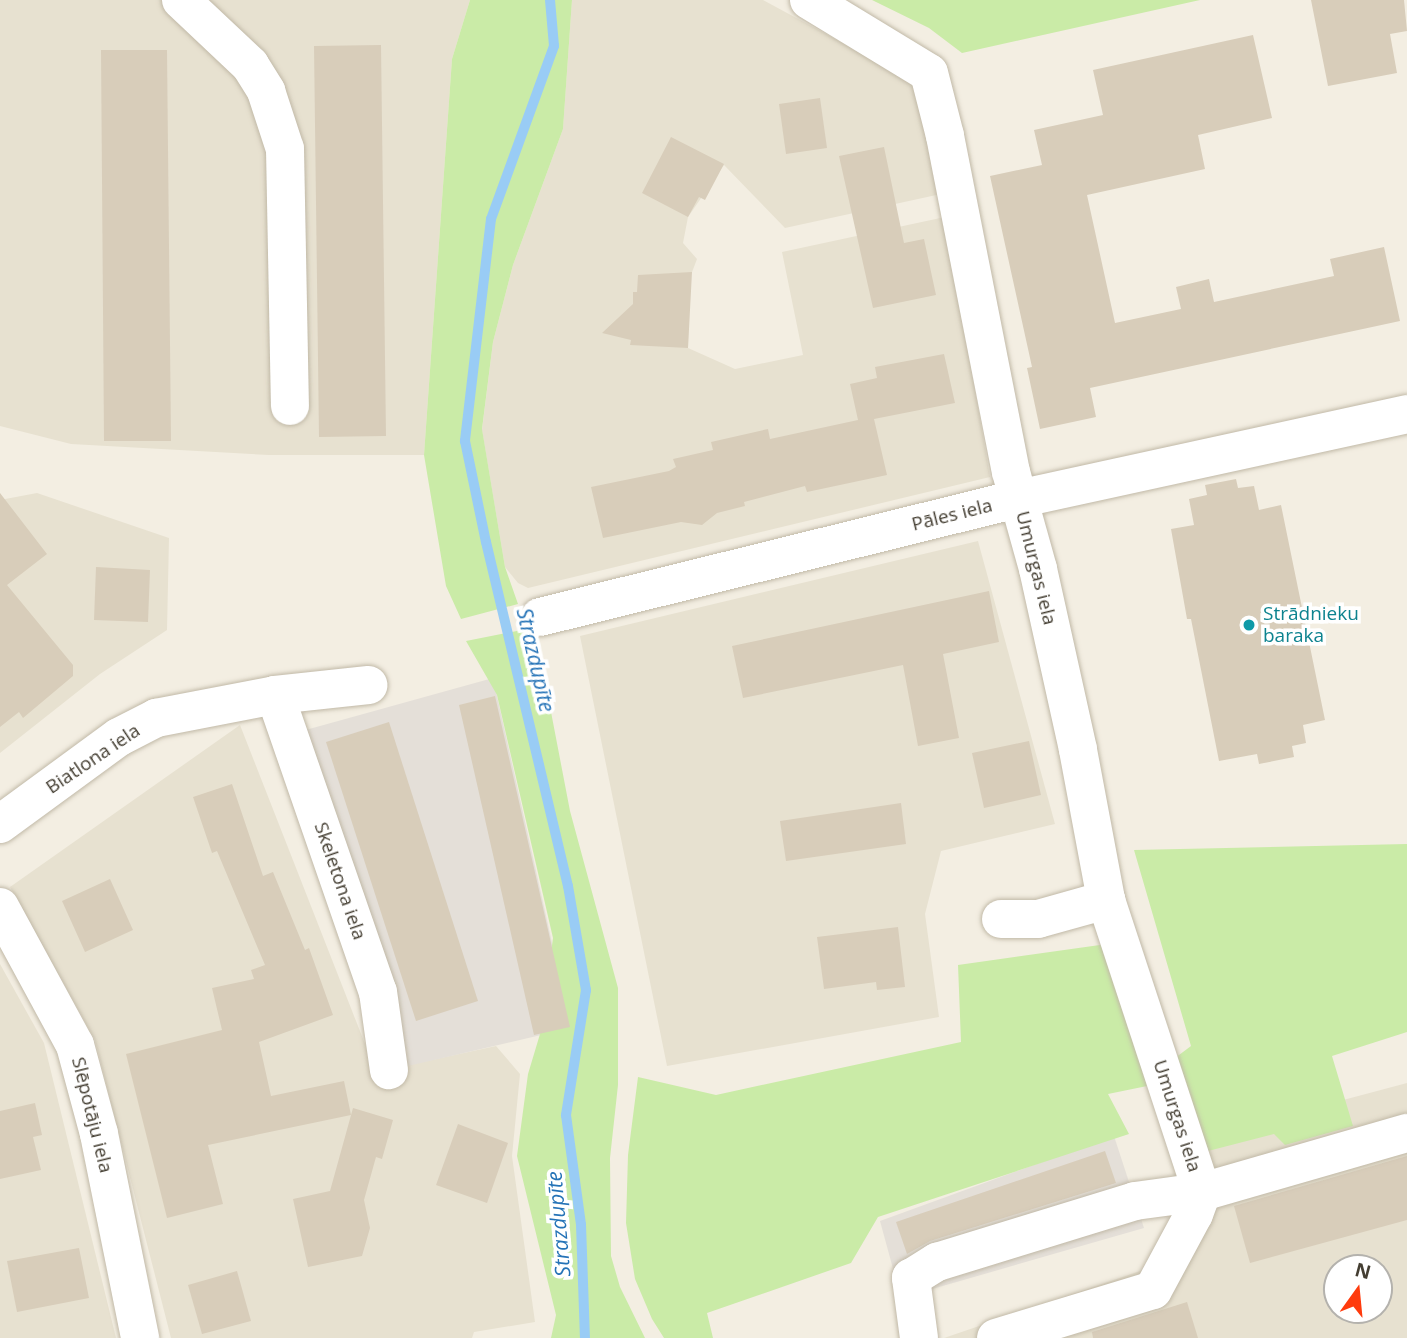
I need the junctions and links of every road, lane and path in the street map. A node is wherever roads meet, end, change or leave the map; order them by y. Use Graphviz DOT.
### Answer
graph roads {
  1 [pos="181,0"];
  2 [pos="809,0"];
  3 [pos="290,407"];
  4 [pos="1407,414"];
  5 [pos="1018,499"];
  6 [pos="540,617"];
  7 [pos="368,685"];
  8 [pos="275,695"];
  9 [pos="0,824"];
  10 [pos="1106,900"];
  11 [pos="0,907"];
  12 [pos="1001,919"];
  13 [pos="389,1070"];
  14 [pos="1407,1133"];
  15 [pos="1202,1192"];
  16 [pos="140,1338"];
  17 [pos="919,1338"];
  18 [pos="996,1338"];
  1 -- 3 [label="street"];
  2 -- 5 [label="street, Umurgas iela"];
  4 -- 5 [label="street, Pāles iela"];
  5 -- 6 [label="street, Pāles iela"];
  5 -- 10 [label="street, Umurgas iela"];
  7 -- 8 [label="street, Biatlona iela"];
  8 -- 9 [label="street, Biatlona iela"];
  8 -- 13 [label="street, Skeletona iela"];
  10 -- 12 [label="street"];
  10 -- 15 [label="street, Umurgas iela"];
  11 -- 16 [label="street, Slēpotāju iela"];
  14 -- 15 [label="street"];
  15 -- 17 [label="street"];
  15 -- 18 [label="street"];
}
